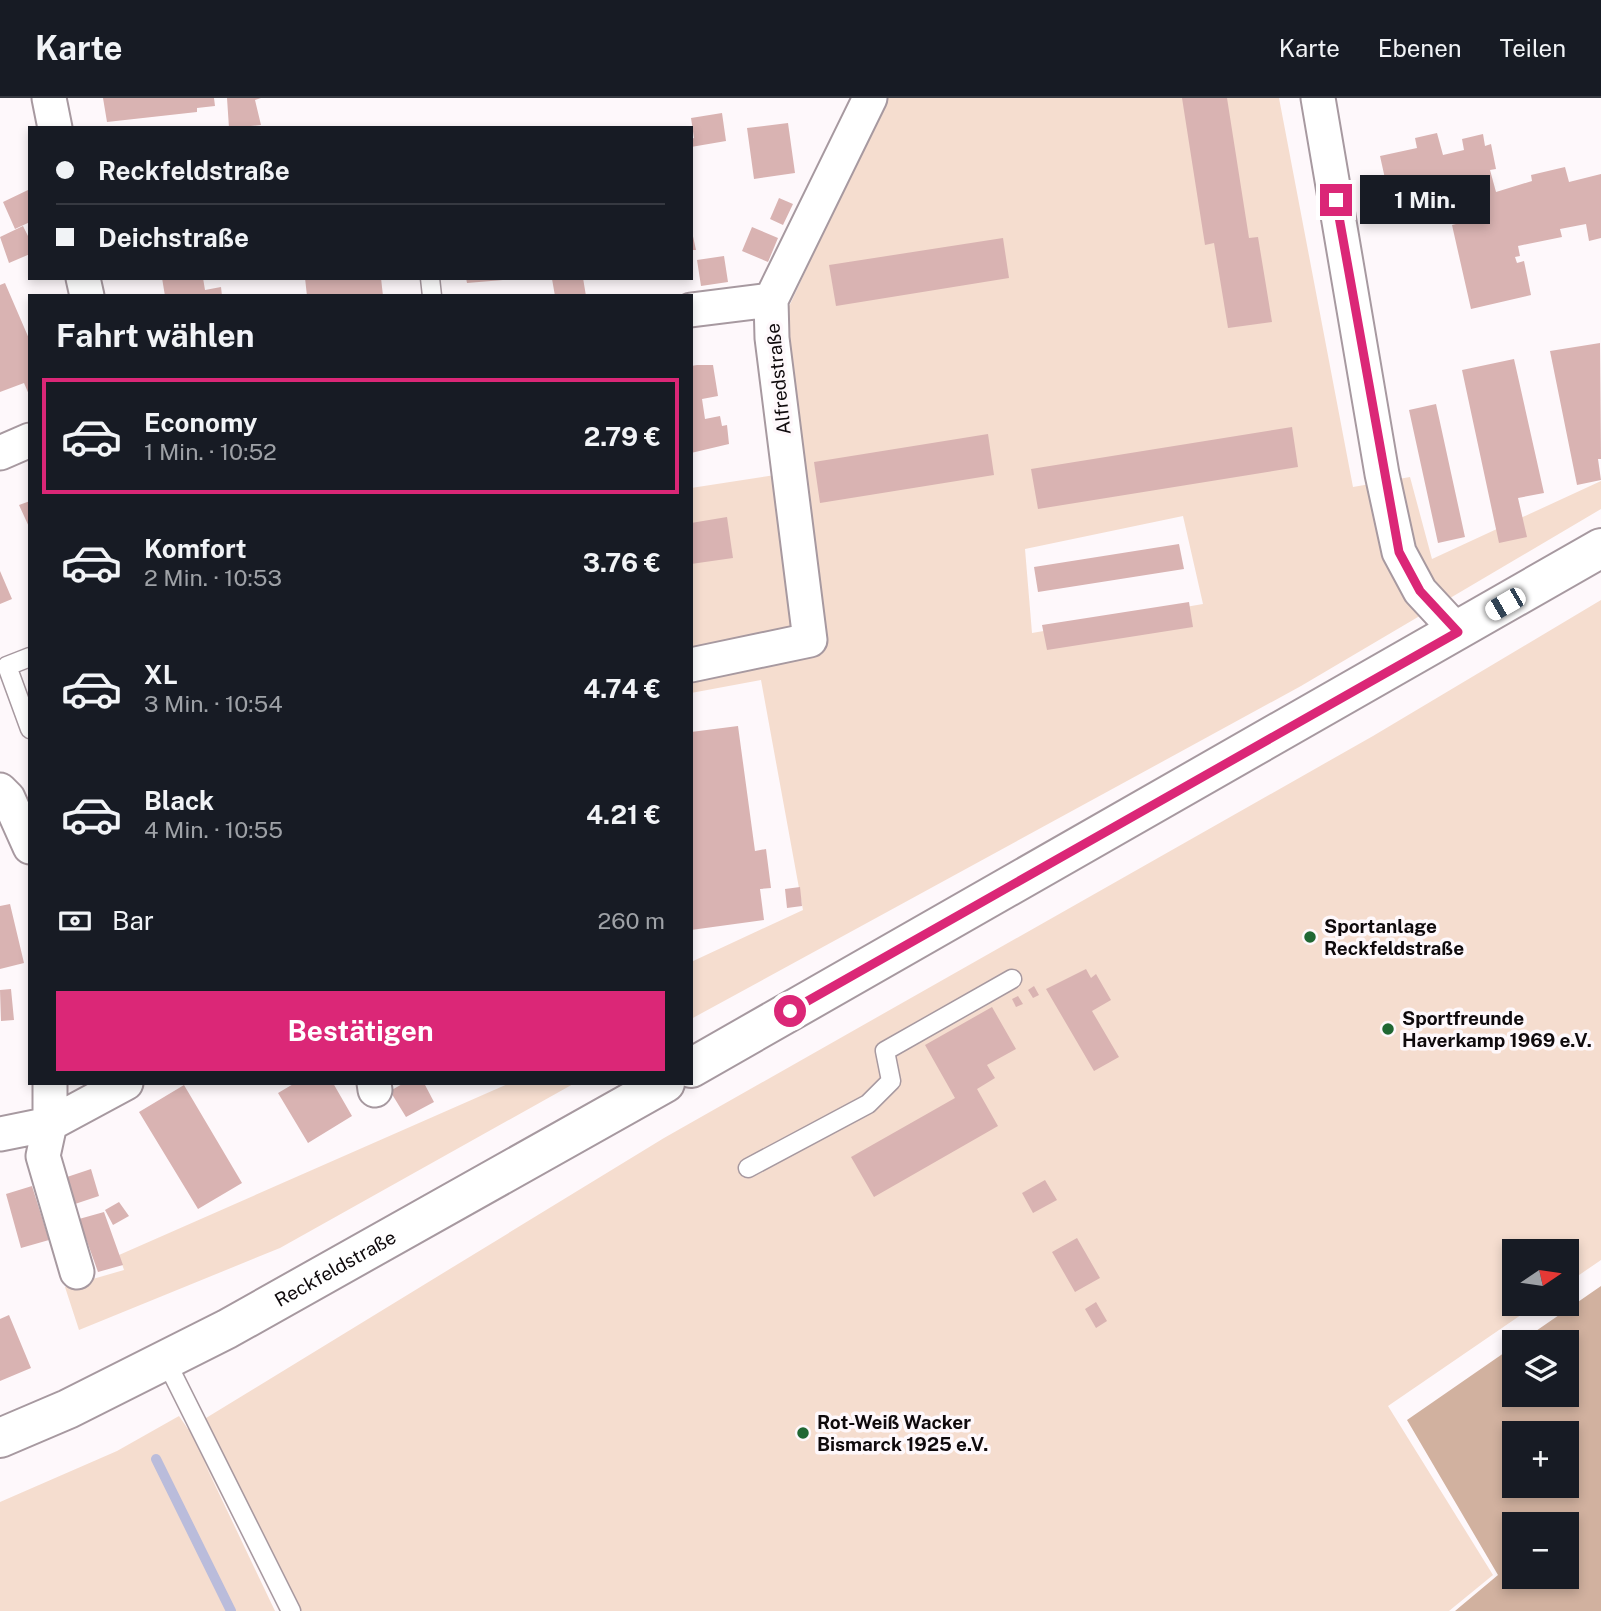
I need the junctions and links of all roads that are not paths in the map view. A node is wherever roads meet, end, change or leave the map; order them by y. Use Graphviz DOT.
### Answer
graph roads {
  1 [pos="49,98"];
  2 [pos="870,98"];
  3 [pos="1318,98"];
  4 [pos="55,126"];
  5 [pos="771,300"];
  6 [pos="693,310"];
  7 [pos="28,441"];
  8 [pos="0,453"];
  9 [pos="1601,548"];
  10 [pos="1458,632"];
  11 [pos="28,658"];
  12 [pos="693,665"];
  13 [pos="28,724"];
  14 [pos="0,790"];
  15 [pos="28,843"];
  16 [pos="1012,979"];
  17 [pos="693,1067"];
  18 [pos="50,1085"];
  19 [pos="122,1085"];
  20 [pos="661,1085"];
  21 [pos="50,1124"];
  22 [pos="0,1134"];
  23 [pos="748,1168"];
  24 [pos="77,1272"];
  25 [pos="166,1361"];
  26 [pos="0,1438"];
  27 [pos="291,1611"];
  1 -- 4 [label="street"];
  2 -- 5 [label="street, Alfredstraße"];
  3 -- 10 [label="street"];
  5 -- 6 [label="street"];
  5 -- 12 [label="street, Alfredstraße"];
  7 -- 8 [label="street"];
  9 -- 10 [label="street"];
  10 -- 17 [label="street"];
  11 -- 13 [label="lane"];
  14 -- 15 [label="street"];
  16 -- 23 [label="lane"];
  18 -- 21 [label="street"];
  19 -- 21 [label="street"];
  20 -- 25 [label="street, Reckfeldstraße"];
  21 -- 22 [label="street"];
  21 -- 24 [label="street"];
  25 -- 26 [label="street, Reckfeldstraße"];
  25 -- 27 [label="lane"];
}
